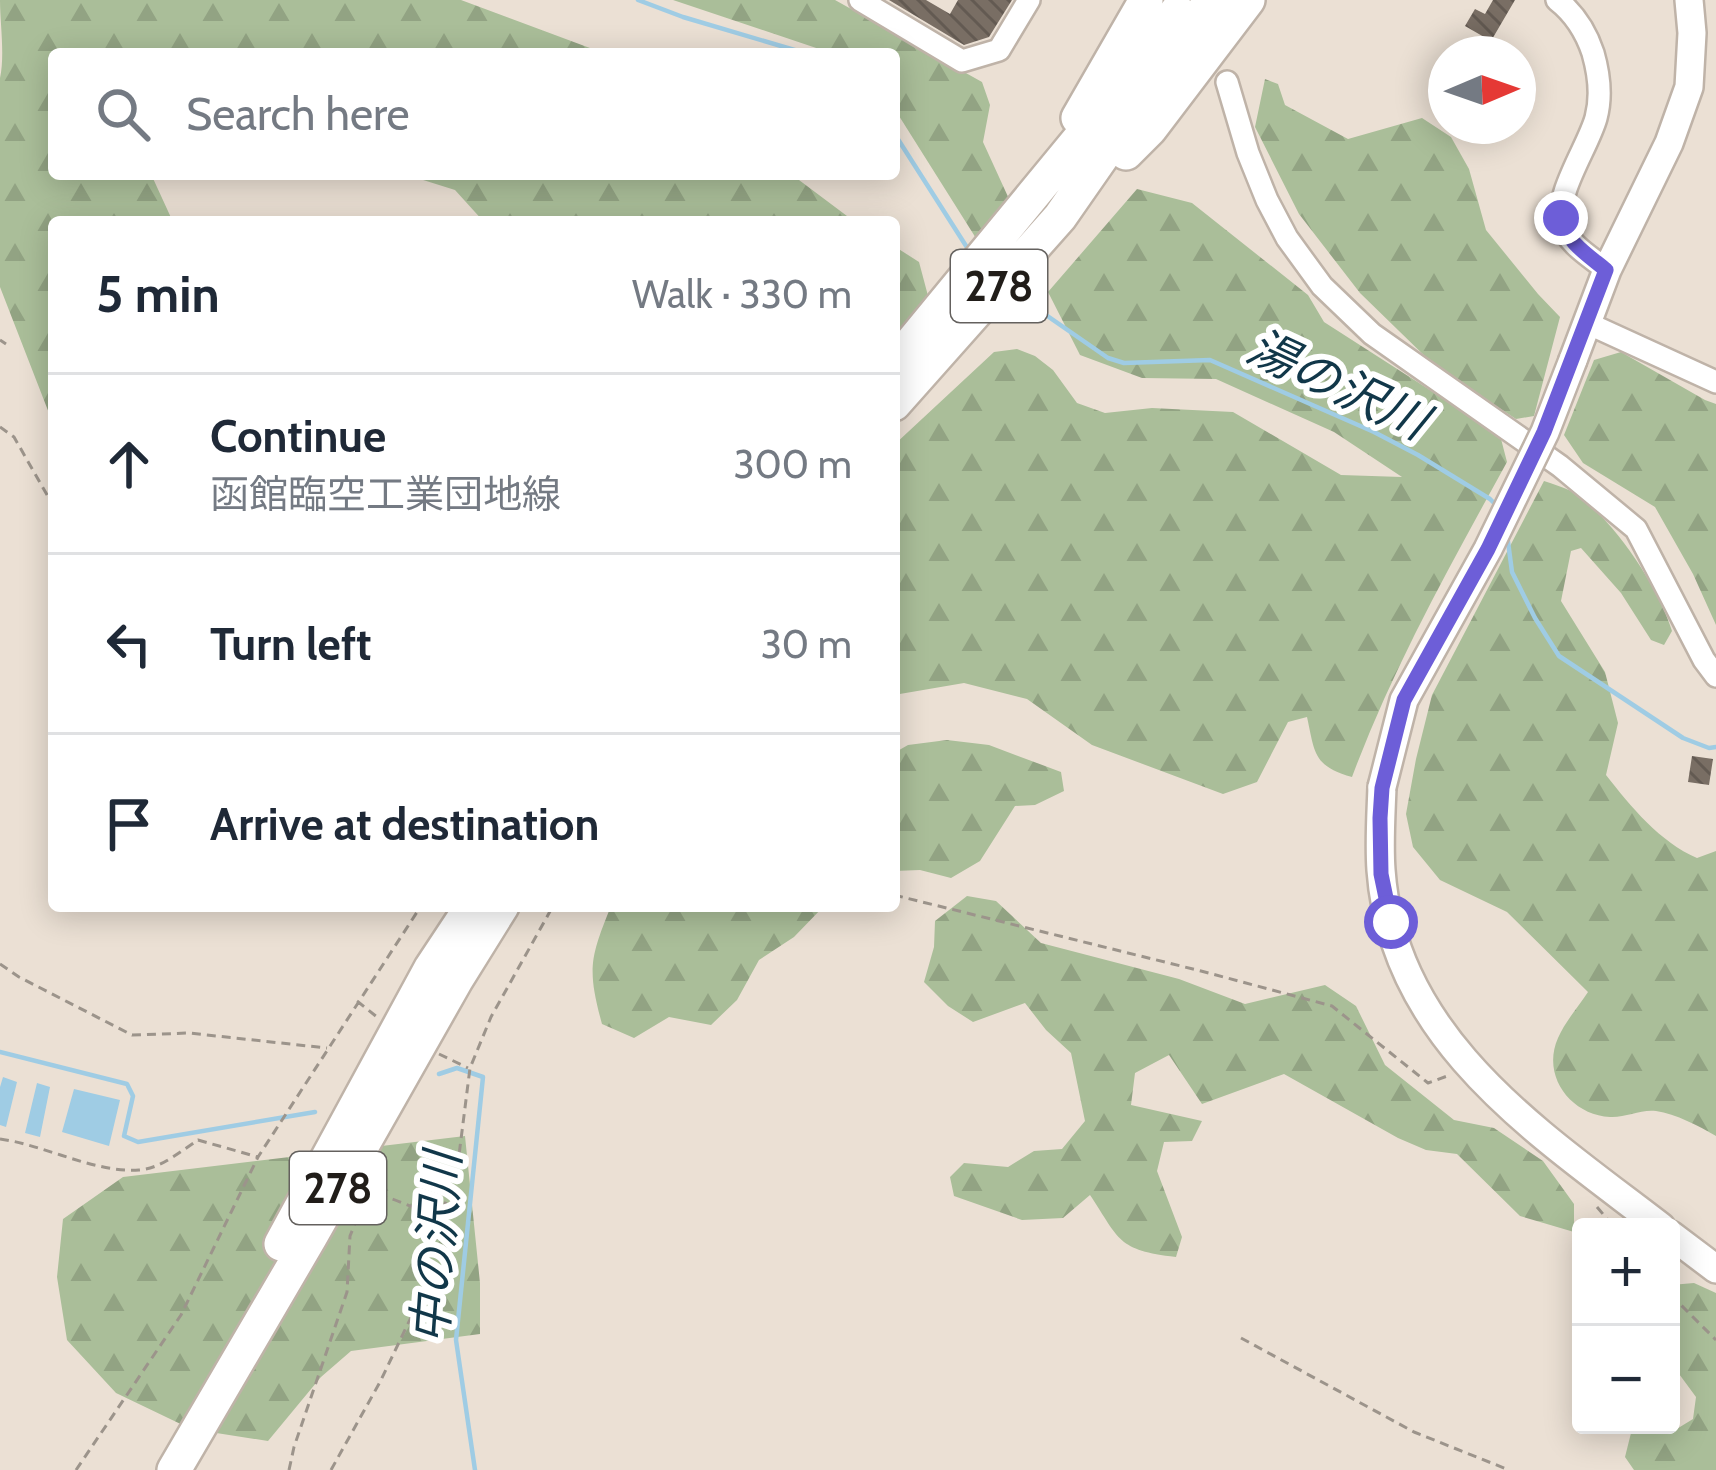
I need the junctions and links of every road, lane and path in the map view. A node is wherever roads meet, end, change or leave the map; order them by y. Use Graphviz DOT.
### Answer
graph roads {
  1 [pos="860,0"];
  2 [pos="1029,0"];
  3 [pos="1146,0"];
  4 [pos="1185,0"];
  5 [pos="1211,0"];
  6 [pos="1248,0"];
  7 [pos="1557,0"];
  8 [pos="1689,0"];
  9 [pos="1227,82"];
  10 [pos="1087,156"];
  11 [pos="1050,204"];
  12 [pos="1606,270"];
  13 [pos="1587,322"];
  14 [pos="900,358"];
  15 [pos="1716,382"];
  16 [pos="900,396"];
  17 [pos="0,427"];
  18 [pos="48,496"];
  19 [pos="1716,676"];
  20 [pos="900,896"];
  21 [pos="418,912"];
  22 [pos="468,912"];
  23 [pos="498,912"];
  24 [pos="550,912"];
  25 [pos="0,964"];
  26 [pos="357,1001"];
  27 [pos="388,1025"];
  28 [pos="327,1048"];
  29 [pos="428,1049"];
  30 [pos="1468,1067"];
  31 [pos="470,1068"];
  32 [pos="0,1139"];
  33 [pos="258,1156"];
  34 [pos="442,1212"];
  35 [pos="1649,1218"];
  36 [pos="1680,1242"];
  37 [pos="1716,1270"];
  38 [pos="1680,1304"];
  39 [pos="1241,1338"];
  40 [pos="1716,1340"];
  41 [pos="76,1470"];
  42 [pos="153,1470"];
  43 [pos="174,1470"];
  44 [pos="289,1470"];
  45 [pos="331,1470"];
  46 [pos="1509,1470"];
  1 -- 2 [label="street"];
  3 -- 10 [label="highway"];
  4 -- 10 [label="highway"];
  5 -- 10 [label="highway"];
  6 -- 10 [label="highway"];
  7 -- 12 [label="street"];
  8 -- 12 [label="main road"];
  9 -- 19 [label="street"];
  10 -- 11 [label="highway"];
  10 -- 11 [label="highway"];
  11 -- 14 [label="highway, 278"];
  11 -- 16 [label="highway, 278"];
  12 -- 13 [label="main road"];
  13 -- 15 [label="street"];
  13 -- 30 [label="main road, bridge"];
  17 -- 18 [label="path"];
  20 -- 30 [label="path"];
  21 -- 26 [label="path"];
  22 -- 42 [label="highway, 278"];
  23 -- 43 [label="highway, 278"];
  24 -- 31 [label="path"];
  25 -- 28 [label="path"];
  26 -- 27 [label="path"];
  26 -- 28 [label="path"];
  28 -- 33 [label="path"];
  29 -- 31 [label="path"];
  30 -- 35 [label="main road"];
  31 -- 34 [label="path"];
  32 -- 33 [label="path"];
  33 -- 41 [label="path"];
  34 -- 44 [label="path"];
  34 -- 45 [label="path"];
  36 -- 37 [label="main road"];
  38 -- 40 [label="path"];
  39 -- 46 [label="path"];
}
